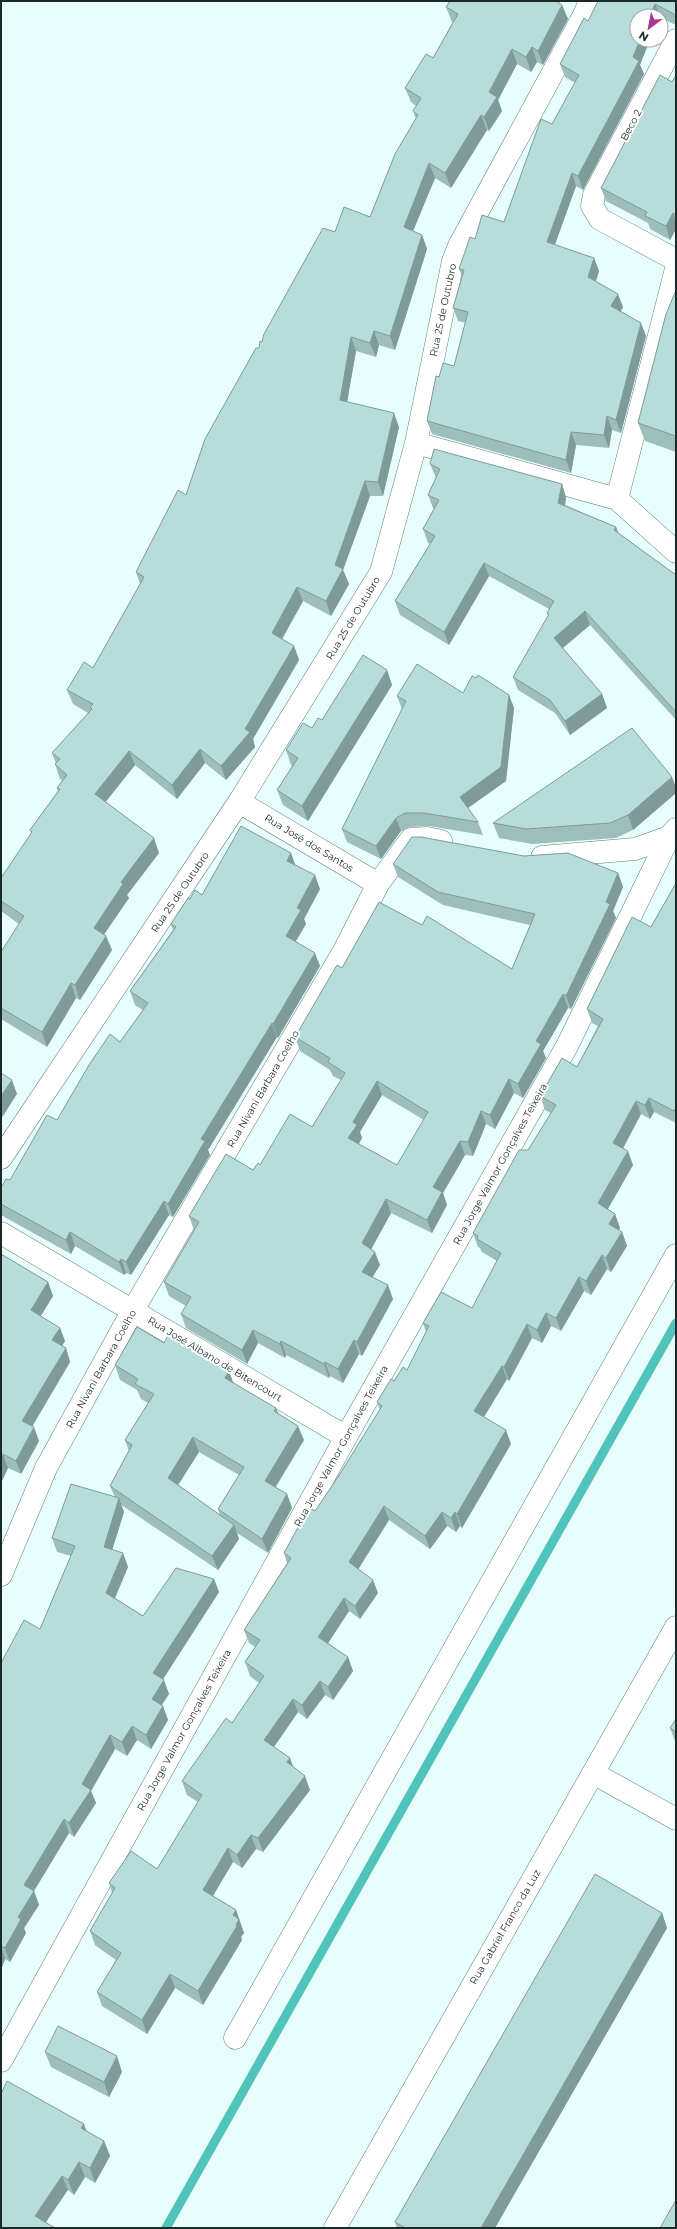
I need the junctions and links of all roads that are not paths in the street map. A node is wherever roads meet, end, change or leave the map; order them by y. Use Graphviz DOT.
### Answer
graph roads {
  1 [pos="590,1"];
  2 [pos="676,40"];
  3 [pos="676,260"];
  4 [pos="676,269"];
  5 [pos="416,443"];
  6 [pos="617,499"];
  7 [pos="676,552"];
  8 [pos="239,802"];
  9 [pos="672,833"];
  10 [pos="464,845"];
  11 [pos="523,856"];
  12 [pos="378,884"];
  13 [pos="1,1158"];
  14 [pos="1,1232"];
  15 [pos="676,1254"];
  16 [pos="133,1310"];
  17 [pos="346,1437"];
  18 [pos="1,1575"];
  19 [pos="676,1627"];
  20 [pos="593,1773"];
  21 [pos="676,1819"];
  22 [pos="235,2038"];
  23 [pos="1,2061"];
  24 [pos="335,2228"];
  1 -- 5 [label="street, Rua 25 de Outubro"];
  2 -- 3 [label="street, Beco 2"];
  4 -- 6 [label="street"];
  5 -- 6 [label="street"];
  5 -- 8 [label="street, Rua 25 de Outubro"];
  6 -- 7 [label="street"];
  8 -- 12 [label="street, Rua José dos Santos"];
  8 -- 13 [label="street, Rua 25 de Outubro"];
  9 -- 11 [label="street"];
  9 -- 17 [label="street, Rua Jorge Valmor Gonçalves Teixeira"];
  10 -- 12 [label="street, Rua Nivani Barbara Coelho"];
  12 -- 16 [label="street, Rua Nivani Barbara Coelho"];
  14 -- 16 [label="street, Rua José Albano de Bitencourt"];
  15 -- 22 [label="street"];
  16 -- 17 [label="street, Rua José Albano de Bitencourt"];
  16 -- 18 [label="street, Rua Nivani Barbara Coelho"];
  17 -- 23 [label="street, Rua Jorge Valmor Gonçalves Teixeira"];
  19 -- 20 [label="street, Rua Gabriel Franco da Luz"];
  20 -- 21 [label="street"];
  20 -- 24 [label="street, Rua Gabriel Franco da Luz"];
}
